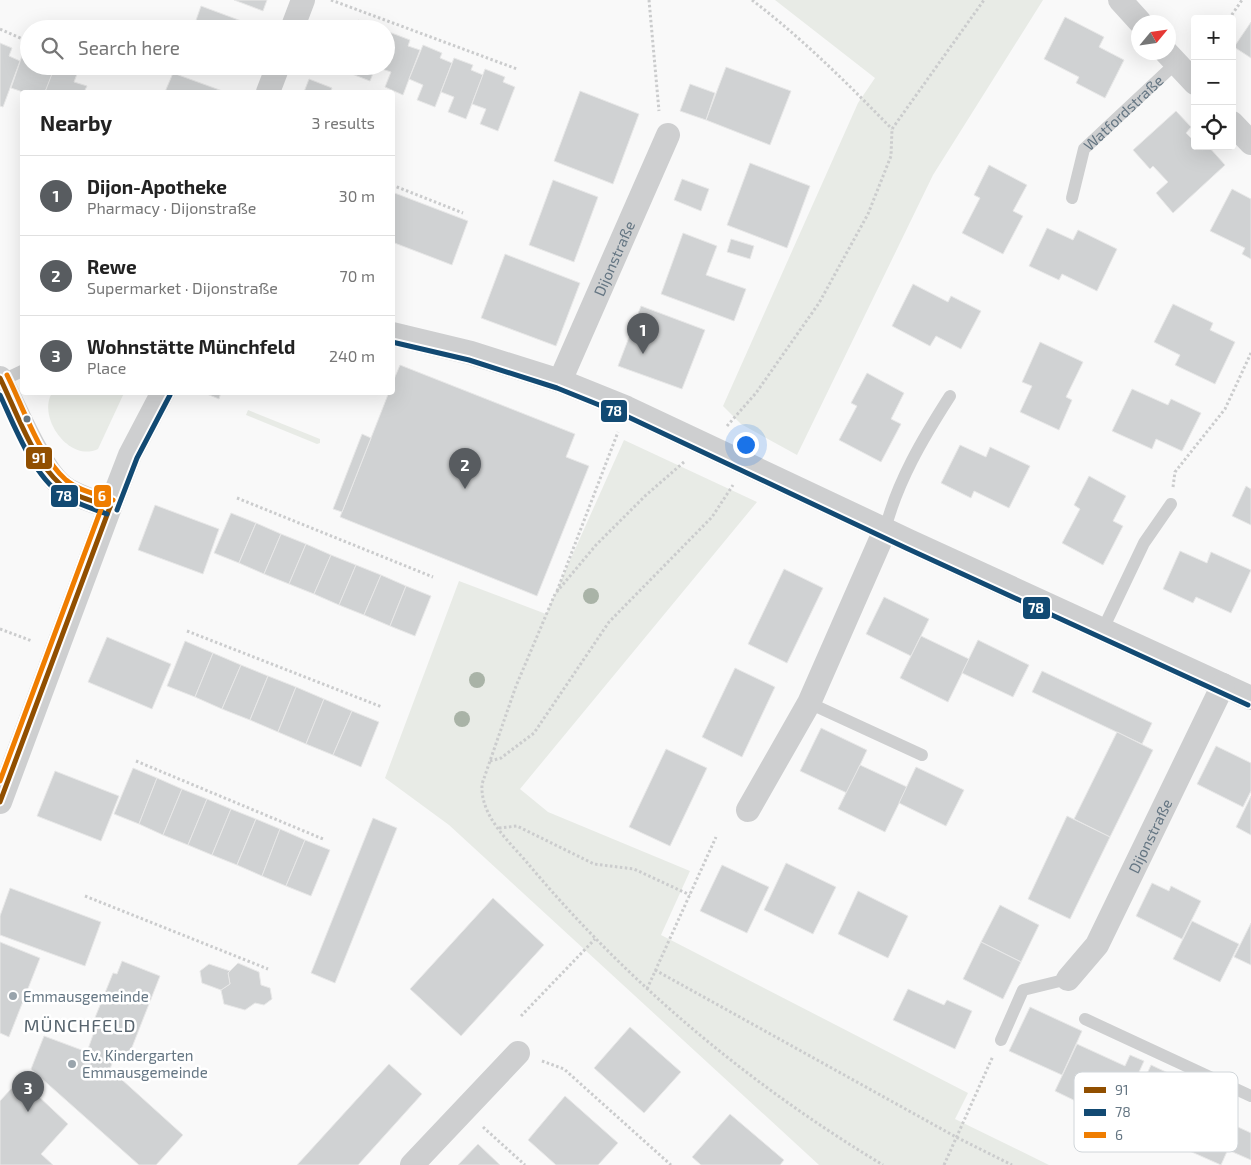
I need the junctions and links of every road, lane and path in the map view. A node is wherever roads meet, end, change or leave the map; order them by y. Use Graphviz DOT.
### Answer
graph roads {
  1 [pos="303,0"];
  2 [pos="331,0"];
  3 [pos="648,0"];
  4 [pos="752,0"];
  5 [pos="984,0"];
  6 [pos="1120,0"];
  7 [pos="1242,0"];
  8 [pos="1134,15"];
  9 [pos="1232,15"];
  10 [pos="295,20"];
  11 [pos="385,20"];
  12 [pos="395,24"];
  13 [pos="0,29"];
  14 [pos="20,38"];
  15 [pos="1169,60"];
  16 [pos="1173,60"];
  17 [pos="517,69"];
  18 [pos="275,75"];
  19 [pos="1191,79"];
  20 [pos="269,90"];
  21 [pos="664,126"];
  22 [pos="1236,127"];
  23 [pos="892,129"];
  24 [pos="1251,143"];
  25 [pos="395,186"];
  26 [pos="1072,198"];
  27 [pos="463,213"];
  28 [pos="395,335"];
  29 [pos="1251,354"];
  30 [pos="20,372"];
  31 [pos="1,380"];
  32 [pos="560,381"];
  33 [pos="161,395"];
  34 [pos="950,396"];
  35 [pos="627,408"];
  36 [pos="705,445"];
  37 [pos="738,477"];
  38 [pos="237,498"];
  39 [pos="1171,504"];
  40 [pos="110,507"];
  41 [pos="885,530"];
  42 [pos="433,577"];
  43 [pos="555,594"];
  44 [pos="0,629"];
  45 [pos="1103,629"];
  46 [pos="187,631"];
  47 [pos="56,650"];
  48 [pos="1223,685"];
  49 [pos="1251,698"];
  50 [pos="809,703"];
  51 [pos="382,707"];
  52 [pos="922,755"];
  53 [pos="490,761"];
  54 [pos="136,762"];
  55 [pos="0,802"];
  56 [pos="748,810"];
  57 [pos="499,828"];
  58 [pos="716,837"];
  59 [pos="323,839"];
  60 [pos="690,895"];
  61 [pos="85,896"];
  62 [pos="595,939"];
  63 [pos="268,969"];
  64 [pos="655,970"];
  65 [pos="1068,979"];
  66 [pos="647,989"];
  67 [pos="521,1016"];
  68 [pos="1085,1018"];
  69 [pos="1001,1040"];
  70 [pos="518,1053"];
  71 [pos="1200,1072"];
  72 [pos="1238,1090"];
  73 [pos="1251,1096"];
  74 [pos="464,1110"];
  75 [pos="956,1137"];
  76 [pos="412,1165"];
  77 [pos="525,1165"];
  78 [pos="671,1165"];
  79 [pos="883,1165"];
  80 [pos="944,1165"];
  81 [pos="1012,1165"];
  1 -- 10 [label="street"];
  2 -- 11 [label="path"];
  3 -- 21 [label="path"];
  4 -- 23 [label="path"];
  5 -- 23 [label="path"];
  6 -- 8 [label="street"];
  7 -- 9 [label="path"];
  12 -- 17 [label="path"];
  13 -- 14 [label="path"];
  15 -- 26 [label="lane, Watfordstraße"];
  16 -- 19 [label="street, Watfordstraße"];
  18 -- 20 [label="street"];
  21 -- 32 [label="street, Dijonstraße"];
  22 -- 24 [label="street"];
  23 -- 36 [label="path"];
  25 -- 27 [label="path"];
  28 -- 32 [label="street"];
  29 -- 39 [label="path"];
  30 -- 31 [label="lane"];
  31 -- 40 [label="street"];
  32 -- 35 [label="street"];
  33 -- 40 [label="street"];
  34 -- 41 [label="lane"];
  35 -- 36 [label="street"];
  35 -- 43 [label="path"];
  36 -- 41 [label="street"];
  36 -- 43 [label="path"];
  37 -- 53 [label="path"];
  38 -- 42 [label="path"];
  39 -- 45 [label="lane"];
  40 -- 47 [label="street"];
  41 -- 45 [label="street"];
  41 -- 50 [label="street"];
  43 -- 53 [label="path"];
  44 -- 47 [label="path"];
  45 -- 48 [label="street"];
  46 -- 51 [label="path"];
  47 -- 55 [label="street"];
  48 -- 49 [label="street"];
  48 -- 65 [label="street, Dijonstraße"];
  50 -- 52 [label="lane"];
  50 -- 56 [label="street"];
  53 -- 57 [label="path"];
  54 -- 59 [label="path"];
  57 -- 60 [label="path"];
  57 -- 62 [label="path"];
  58 -- 60 [label="path"];
  60 -- 64 [label="path"];
  61 -- 63 [label="path"];
  62 -- 66 [label="path"];
  62 -- 67 [label="path"];
  64 -- 66 [label="path"];
  64 -- 75 [label="path"];
  65 -- 69 [label="lane"];
  66 -- 79 [label="path"];
  68 -- 71 [label="lane"];
  69 -- 75 [label="path"];
  70 -- 74 [label="street"];
  70 -- 78 [label="path"];
  72 -- 73 [label="lane"];
  74 -- 76 [label="street"];
  74 -- 77 [label="path"];
  75 -- 80 [label="path"];
  75 -- 81 [label="path"];
}
